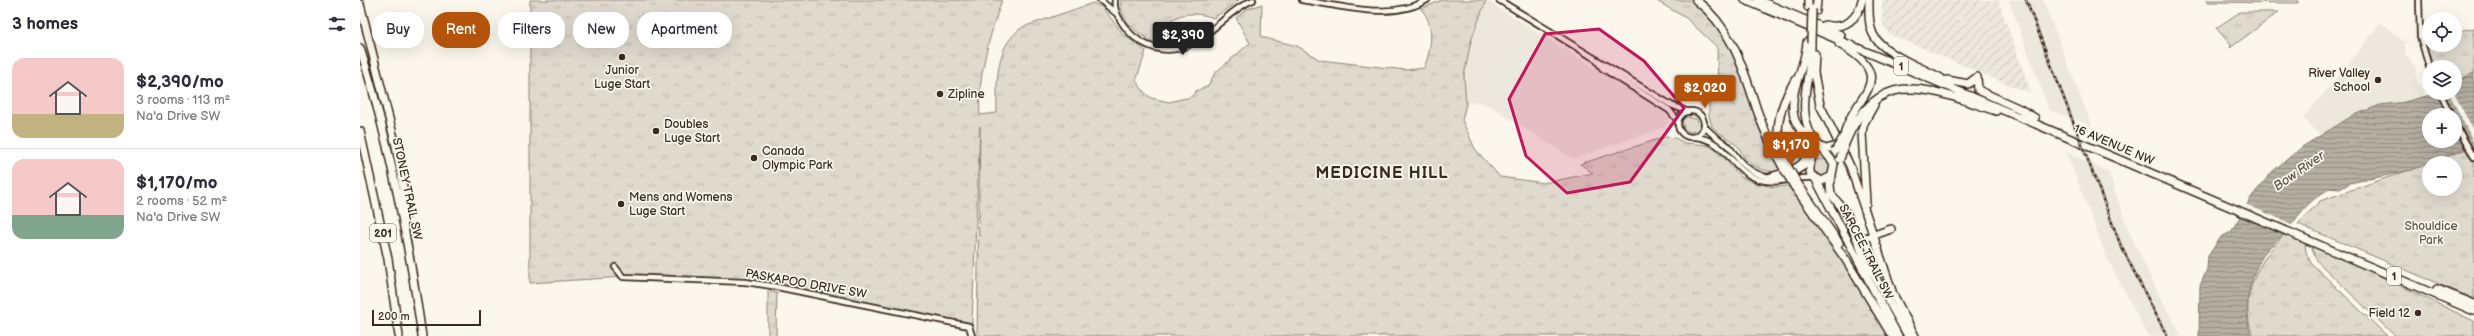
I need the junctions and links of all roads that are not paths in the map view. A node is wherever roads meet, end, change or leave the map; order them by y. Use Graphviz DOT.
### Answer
graph roads {
  1 [pos="1100,0"];
  2 [pos="1107,0"];
  3 [pos="1115,0"];
  4 [pos="1253,0"];
  5 [pos="1302,0"];
  6 [pos="1427,0"];
  7 [pos="1499,0"];
  8 [pos="1696,0"];
  9 [pos="1745,0"];
  10 [pos="1758,0"];
  11 [pos="1813,0"];
  12 [pos="1817,0"];
  13 [pos="1862,0"];
  14 [pos="1869,0"];
  15 [pos="2419,0"];
  16 [pos="360,5"];
  17 [pos="1811,7"];
  18 [pos="1117,14"];
  19 [pos="1802,21"];
  20 [pos="1811,43"];
  21 [pos="360,48"];
  22 [pos="1596,60"];
  23 [pos="2427,60"];
  24 [pos="1802,65"];
  25 [pos="1944,79"];
  26 [pos="1906,88"];
  27 [pos="1689,112"];
  28 [pos="2035,118"];
  29 [pos="1678,121"];
  30 [pos="1704,125"];
  31 [pos="1798,129"];
  32 [pos="2053,131"];
  33 [pos="360,132"];
  34 [pos="1844,135"];
  35 [pos="1695,137"];
  36 [pos="2462,137"];
  37 [pos="1818,146"];
  38 [pos="1834,149"];
  39 [pos="1827,156"];
  40 [pos="2474,157"];
  41 [pos="1811,161"];
  42 [pos="1786,168"];
  43 [pos="1833,175"];
  44 [pos="1771,176"];
  45 [pos="1815,178"];
  46 [pos="1796,185"];
  47 [pos="2230,203"];
  48 [pos="1868,221"];
  49 [pos="405,228"];
  50 [pos="1891,229"];
  51 [pos="1855,235"];
  52 [pos="1872,236"];
  53 [pos="2315,240"];
  54 [pos="615,266"];
  55 [pos="2474,304"];
  56 [pos="1883,310"];
  57 [pos="2474,311"];
  58 [pos="399,336"];
  59 [pos="422,336"];
  60 [pos="972,336"];
  61 [pos="1892,336"];
  62 [pos="1898,336"];
  63 [pos="1908,336"];
  64 [pos="1915,336"];
  1 -- 2 [label="street"];
  1 -- 18 [label="street"];
  3 -- 18 [label="street"];
  4 -- 18 [label="street"];
  5 -- 6 [label="street"];
  7 -- 22 [label="street"];
  8 -- 42 [label="highway"];
  9 -- 19 [label="highway, 16 AVENUE NW / 1"];
  10 -- 19 [label="highway, 16 AVENUE NW / 1"];
  11 -- 17 [label="highway"];
  12 -- 17 [label="highway"];
  13 -- 19 [label="highway"];
  14 -- 25 [label="highway"];
  15 -- 23 [label="street"];
  16 -- 49 [label="highway"];
  17 -- 20 [label="highway"];
  19 -- 25 [label="highway, 16 AVENUE NW / 1"];
  19 -- 32 [label="highway, 16 AVENUE NW / 1"];
  19 -- 34 [label="highway"];
  20 -- 24 [label="highway"];
  20 -- 37 [label="highway"];
  20 -- 48 [label="highway"];
  21 -- 49 [label="highway, STONEY TRAIL SW / 201"];
  22 -- 27 [label="street"];
  22 -- 29 [label="street"];
  24 -- 31 [label="highway"];
  24 -- 42 [label="highway"];
  25 -- 28 [label="highway, 16 AVENUE NW / 1"];
  25 -- 28 [label="highway"];
  26 -- 32 [label="highway"];
  26 -- 34 [label="highway"];
  26 -- 48 [label="highway"];
  27 -- 29 [label="street"];
  27 -- 30 [label="street"];
  28 -- 47 [label="highway, 16 AVENUE NW / 1"];
  29 -- 35 [label="street"];
  30 -- 35 [label="street"];
  30 -- 44 [label="street"];
  31 -- 41 [label="highway"];
  31 -- 44 [label="highway"];
  32 -- 47 [label="highway, 16 AVENUE NW / 1"];
  33 -- 58 [label="highway, 201"];
  34 -- 38 [label="highway, bridge"];
  34 -- 43 [label="highway, bridge"];
  35 -- 45 [label="street"];
  36 -- 40 [label="street"];
  37 -- 38 [label="highway"];
  37 -- 39 [label="highway"];
  38 -- 39 [label="highway"];
  39 -- 41 [label="highway"];
  39 -- 43 [label="highway"];
  41 -- 44 [label="street"];
  41 -- 45 [label="highway"];
  42 -- 46 [label="highway, bridge"];
  43 -- 45 [label="highway"];
  43 -- 51 [label="highway, SARCEE TRAIL SW"];
  45 -- 56 [label="highway, SARCEE TRAIL SW"];
  46 -- 56 [label="highway"];
  46 -- 61 [label="highway"];
  47 -- 53 [label="highway, 16 AVENUE NW / 1"];
  48 -- 52 [label="highway"];
  49 -- 59 [label="highway, STONEY TRAIL SW / 201"];
  50 -- 52 [label="highway"];
  51 -- 52 [label="highway"];
  51 -- 63 [label="highway, SARCEE TRAIL SW"];
  52 -- 64 [label="highway"];
  53 -- 55 [label="highway, 16 AVENUE NW / 1"];
  53 -- 57 [label="highway, 16 AVENUE NW / 1"];
  54 -- 60 [label="street, PASKAPOO DRIVE SW"];
  56 -- 62 [label="highway, SARCEE TRAIL SW"];
}
